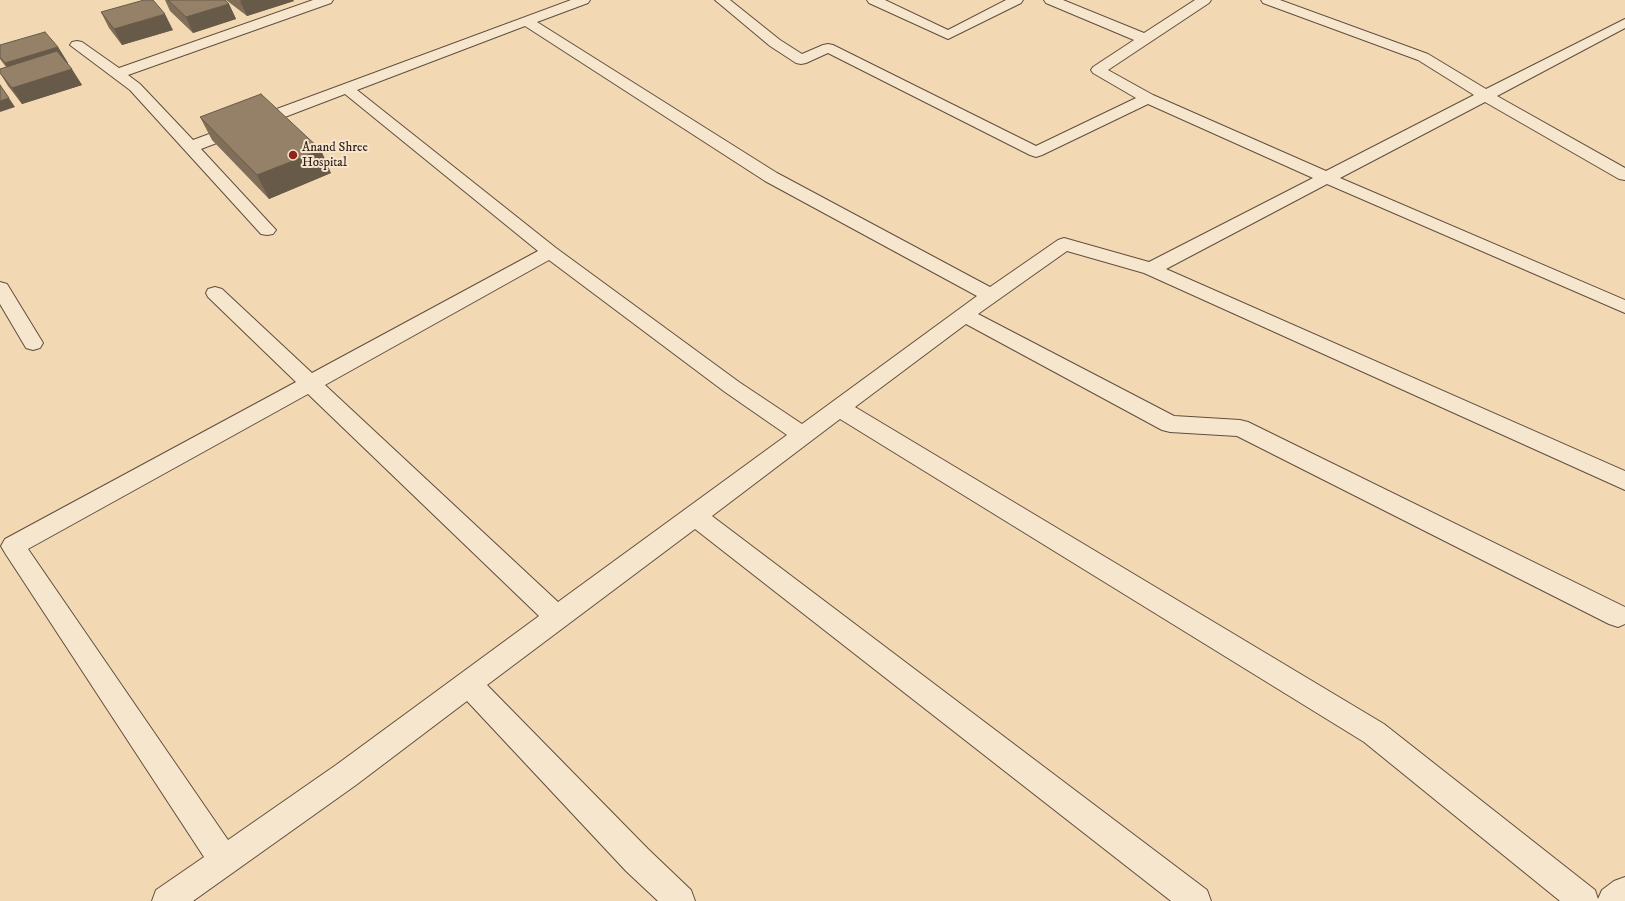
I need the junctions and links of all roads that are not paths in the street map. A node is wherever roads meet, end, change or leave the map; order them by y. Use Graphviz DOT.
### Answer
graph roads {
  1 [pos="326,0"];
  2 [pos="583,0"];
  3 [pos="722,0"];
  4 [pos="874,0"];
  5 [pos="1016,0"];
  6 [pos="1051,0"];
  7 [pos="1204,0"];
  8 [pos="1268,0"];
  9 [pos="526,21"];
  10 [pos="1625,23"];
  11 [pos="1145,39"];
  12 [pos="77,46"];
  13 [pos="116,74"];
  14 [pos="346,88"];
  15 [pos="1486,96"];
  16 [pos="1148,98"];
  17 [pos="190,147"];
  18 [pos="1625,175"];
  19 [pos="1327,178"];
  20 [pos="267,230"];
  21 [pos="550,252"];
  22 [pos="1151,269"];
  23 [pos="0,288"];
  24 [pos="215,293"];
  25 [pos="991,295"];
  26 [pos="1625,307"];
  27 [pos="965,315"];
  28 [pos="33,343"];
  29 [pos="310,384"];
  30 [pos="840,408"];
  31 [pos="802,435"];
  32 [pos="1625,481"];
  33 [pos="695,516"];
  34 [pos="1618,616"];
  35 [pos="558,618"];
  36 [pos="468,684"];
  37 [pos="224,861"];
  38 [pos="1625,892"];
  39 [pos="170,900"];
  40 [pos="680,901"];
  41 [pos="1196,901"];
  42 [pos="1584,901"];
  43 [pos="1613,901"];
  1 -- 13 [label="street"];
  2 -- 9 [label="street"];
  3 -- 16 [label="street"];
  4 -- 5 [label="street"];
  6 -- 11 [label="street"];
  7 -- 11 [label="street"];
  8 -- 15 [label="street"];
  9 -- 14 [label="street"];
  9 -- 25 [label="street"];
  10 -- 15 [label="street"];
  11 -- 16 [label="street"];
  12 -- 13 [label="street"];
  13 -- 17 [label="street"];
  14 -- 17 [label="street"];
  14 -- 21 [label="street"];
  15 -- 18 [label="street"];
  15 -- 19 [label="street"];
  16 -- 19 [label="street"];
  17 -- 20 [label="street"];
  19 -- 22 [label="street"];
  19 -- 26 [label="street"];
  21 -- 29 [label="street"];
  21 -- 31 [label="street"];
  22 -- 25 [label="street"];
  22 -- 32 [label="street"];
  23 -- 28 [label="street"];
  24 -- 29 [label="street"];
  25 -- 27 [label="street"];
  27 -- 30 [label="street"];
  27 -- 34 [label="street"];
  29 -- 35 [label="street"];
  29 -- 37 [label="street"];
  30 -- 31 [label="street"];
  30 -- 42 [label="street"];
  31 -- 33 [label="street"];
  33 -- 35 [label="street"];
  33 -- 41 [label="street"];
  35 -- 36 [label="street"];
  36 -- 37 [label="street"];
  36 -- 40 [label="street"];
  37 -- 39 [label="street"];
  38 -- 43 [label="street"];
}
